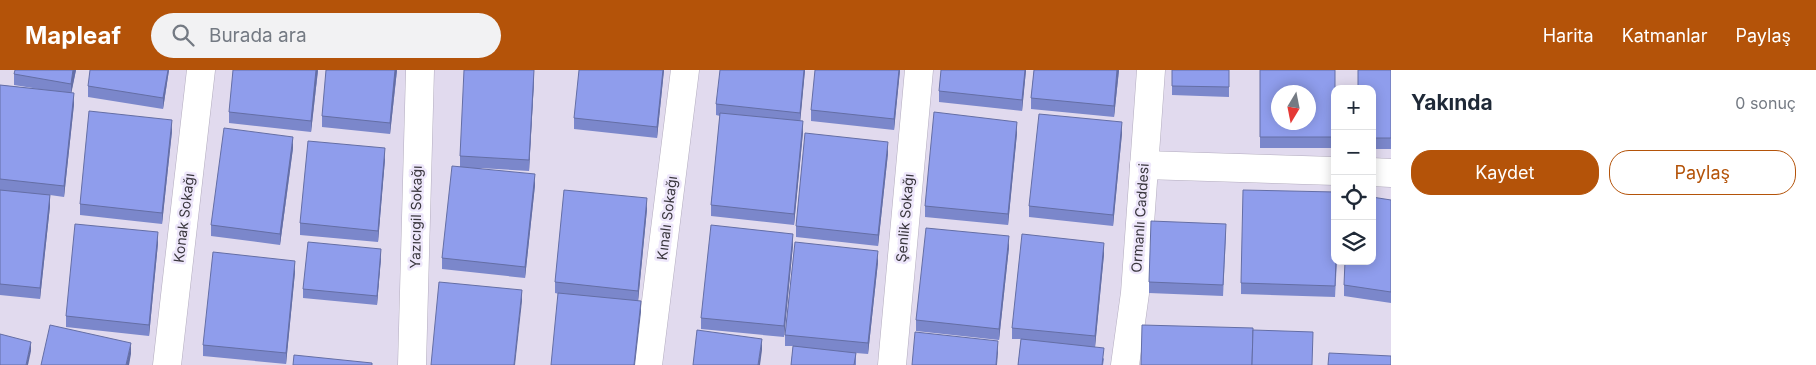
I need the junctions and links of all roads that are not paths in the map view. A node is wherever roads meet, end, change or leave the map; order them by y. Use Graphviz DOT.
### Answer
graph roads {
  1 [pos="201,70"];
  2 [pos="420,70"];
  3 [pos="685,70"];
  4 [pos="919,70"];
  5 [pos="1151,70"];
  6 [pos="1144,165"];
  7 [pos="1331,171"];
  8 [pos="1376,172"];
  9 [pos="1391,173"];
  10 [pos="167,365"];
  11 [pos="412,365"];
  12 [pos="648,365"];
  13 [pos="892,365"];
  14 [pos="1125,365"];
  1 -- 10 [label="street, Konak Sokağı"];
  2 -- 11 [label="street, Yazıcıgil Sokağı"];
  3 -- 12 [label="street, Kınalı Sokağı"];
  4 -- 13 [label="street, Şenlik Sokağı"];
  5 -- 6 [label="street, Ormanlı Caddesi"];
  6 -- 7 [label="street"];
  6 -- 14 [label="street, Ormanlı Caddesi"];
  8 -- 9 [label="street"];
}
